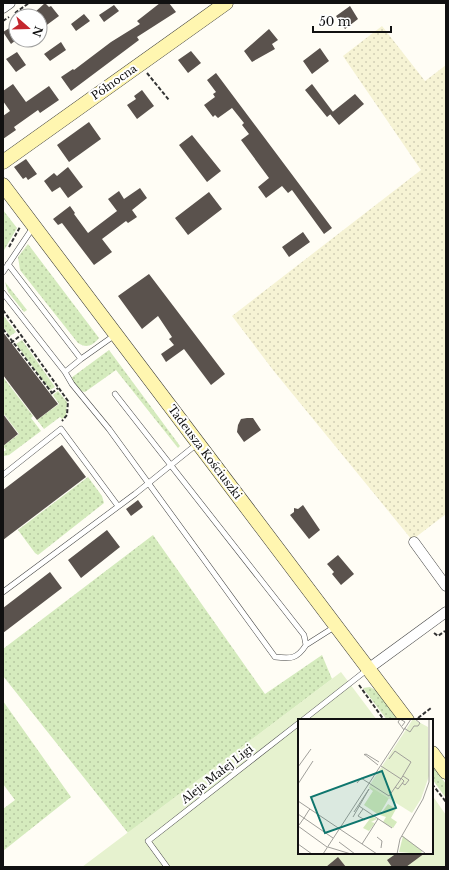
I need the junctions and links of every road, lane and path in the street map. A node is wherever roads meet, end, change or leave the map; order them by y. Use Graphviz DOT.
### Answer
graph roads {
  1 [pos="10,3"];
  2 [pos="226,3"];
  3 [pos="3,8"];
  4 [pos="139,65"];
  5 [pos="169,100"];
  6 [pos="3,162"];
  7 [pos="3,185"];
  8 [pos="34,226"];
  9 [pos="20,227"];
  10 [pos="6,253"];
  11 [pos="8,264"];
  12 [pos="3,272"];
  13 [pos="3,293"];
  14 [pos="3,310"];
  15 [pos="3,329"];
  16 [pos="116,334"];
  17 [pos="21,335"];
  18 [pos="12,342"];
  19 [pos="81,359"];
  20 [pos="65,372"];
  21 [pos="58,388"];
  22 [pos="115,394"];
  23 [pos="62,421"];
  24 [pos="198,443"];
  25 [pos="171,465"];
  26 [pos="3,467"];
  27 [pos="5,473"];
  28 [pos="148,483"];
  29 [pos="118,506"];
  30 [pos="414,542"];
  31 [pos="446,586"];
  32 [pos="3,592"];
  33 [pos="446,612"];
  34 [pos="336,626"];
  35 [pos="445,631"];
  36 [pos="428,633"];
  37 [pos="306,645"];
  38 [pos="368,669"];
  39 [pos="431,708"];
  40 [pos="414,718"];
  41 [pos="304,719"];
  42 [pos="298,724"];
  43 [pos="433,754"];
  44 [pos="446,772"];
  45 [pos="433,785"];
  46 [pos="446,802"];
  47 [pos="167,867"];
  1 -- 3 [label="street"];
  2 -- 4 [label="street, Północna"];
  4 -- 5 [label="path"];
  4 -- 6 [label="street, Północna"];
  7 -- 8 [label="street, Tadeusza Kościuszki"];
  8 -- 11 [label="lane"];
  8 -- 16 [label="street, Tadeusza Kościuszki"];
  9 -- 10 [label="path"];
  11 -- 12 [label="lane"];
  11 -- 19 [label="lane"];
  13 -- 20 [label="lane"];
  14 -- 17 [label="path"];
  15 -- 18 [label="path"];
  16 -- 19 [label="lane"];
  16 -- 24 [label="street, Tadeusza Kościuszki"];
  17 -- 18 [label="path"];
  17 -- 21 [label="path"];
  18 -- 21 [label="path"];
  19 -- 20 [label="lane"];
  20 -- 28 [label="lane"];
  21 -- 23 [label="path"];
  22 -- 25 [label="lane"];
  24 -- 25 [label="lane"];
  24 -- 34 [label="street, Tadeusza Kościuszki"];
  25 -- 28 [label="lane"];
  25 -- 37 [label="lane"];
  26 -- 27 [label="lane"];
  27 -- 29 [label="lane"];
  28 -- 29 [label="lane"];
  28 -- 37 [label="lane"];
  29 -- 32 [label="lane"];
  30 -- 31 [label="street"];
  33 -- 38 [label="street"];
  34 -- 37 [label="lane"];
  34 -- 38 [label="street, Tadeusza Kościuszki"];
  35 -- 36 [label="path"];
  38 -- 40 [label="street, Tadeusza Kościuszki"];
  38 -- 41 [label="lane"];
  39 -- 40 [label="path"];
  42 -- 47 [label="lane, Aleja Małej Ligi"];
  43 -- 44 [label="street"];
  45 -- 46 [label="path"];
}
